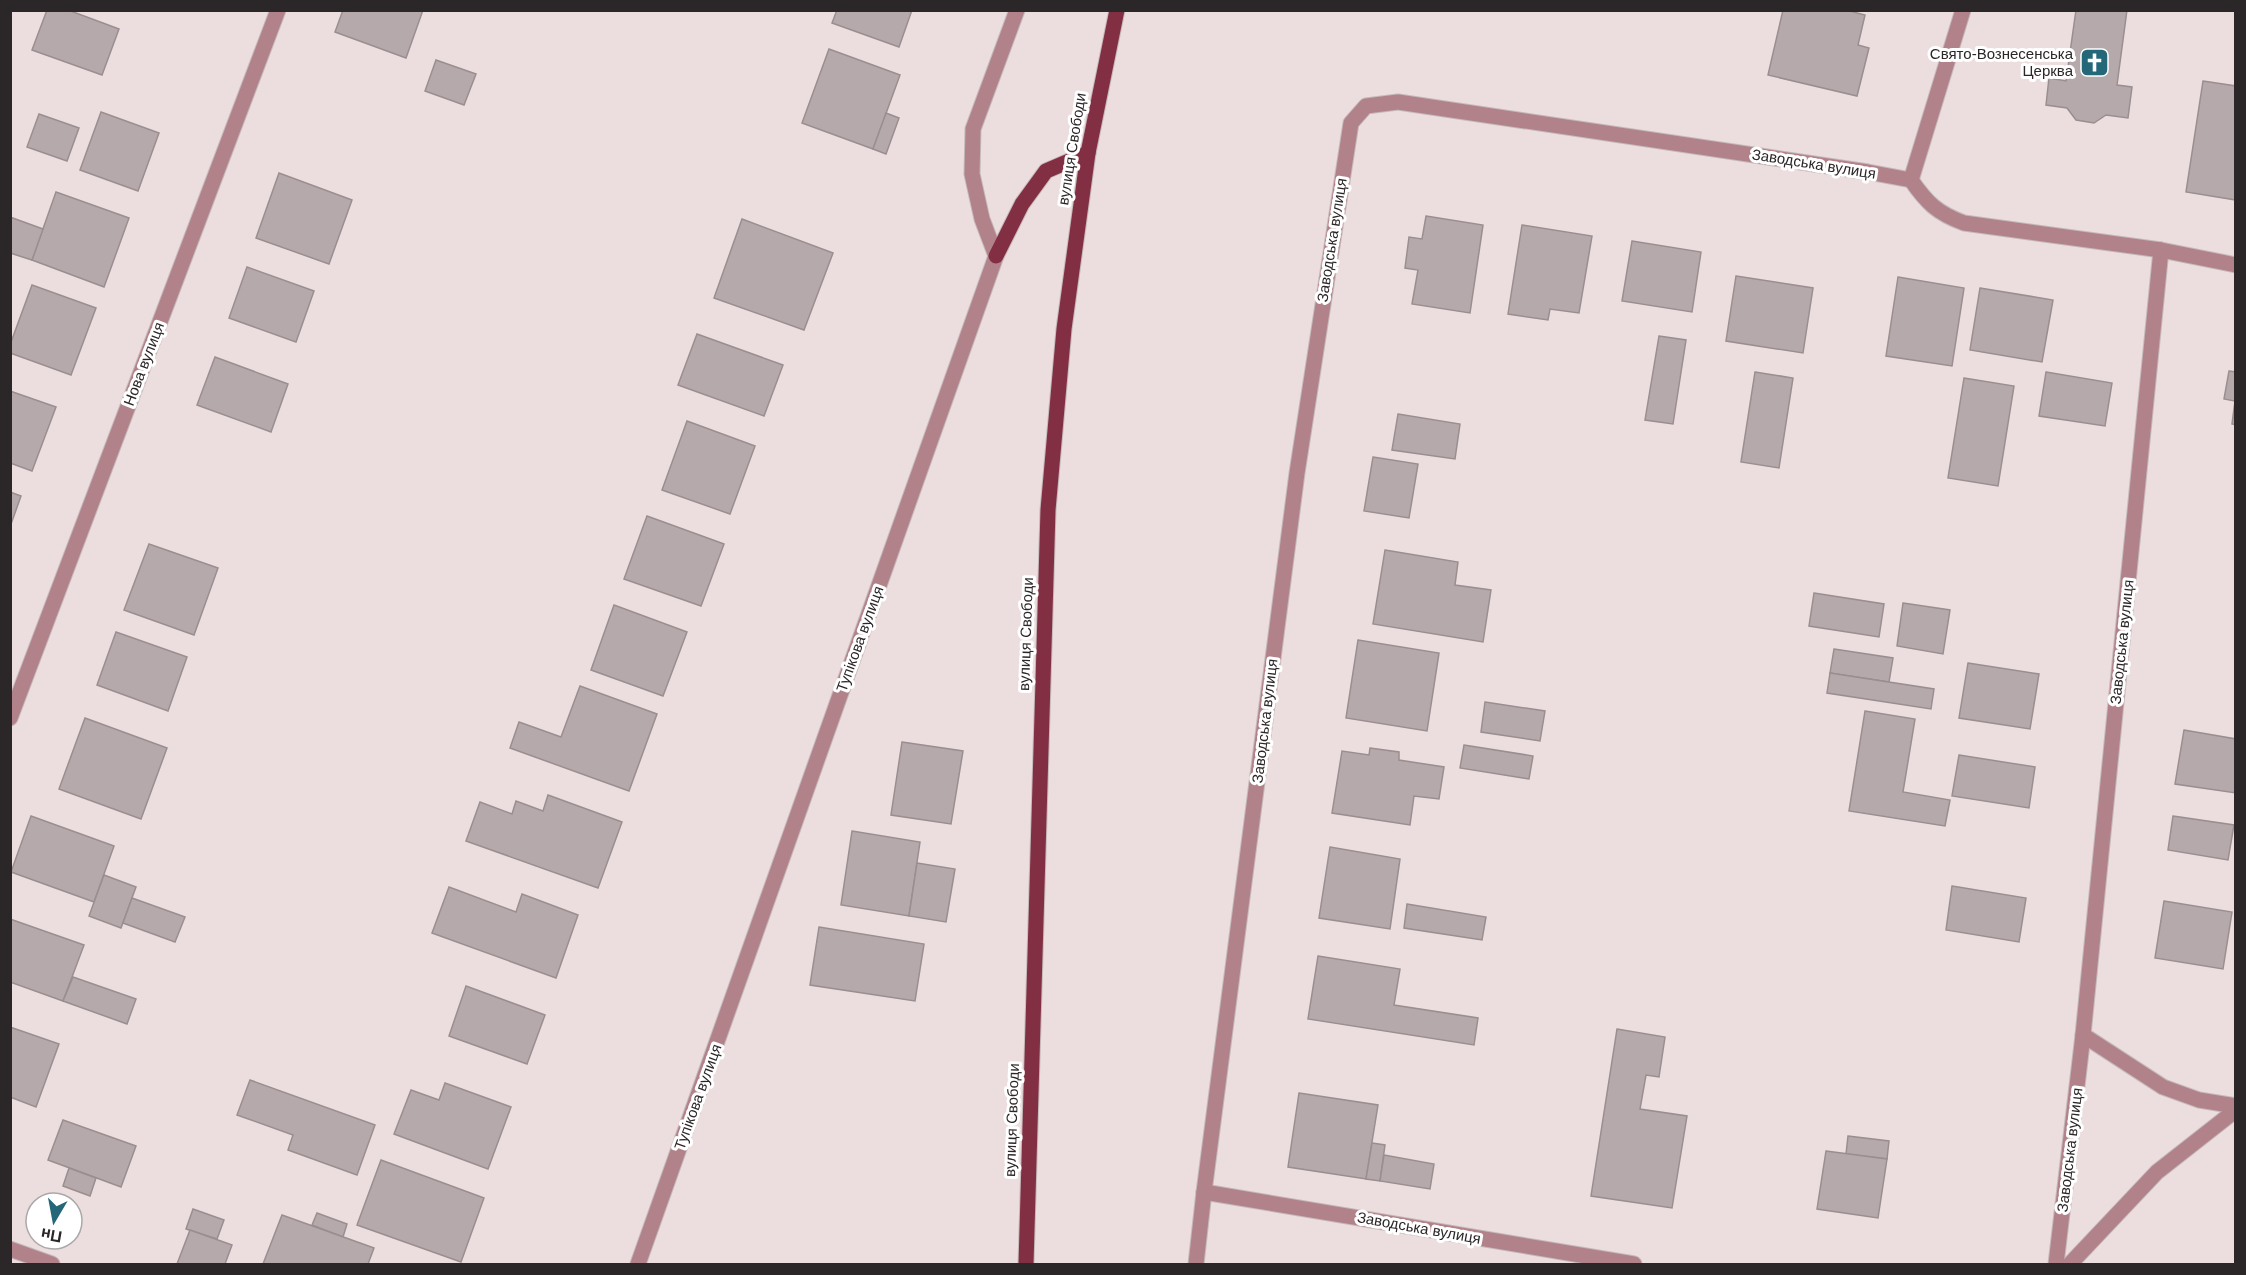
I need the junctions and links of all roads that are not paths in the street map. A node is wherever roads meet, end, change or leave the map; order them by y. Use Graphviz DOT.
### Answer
graph roads {
  1 [pos="278,10"];
  2 [pos="1017,10"];
  3 [pos="1117,10"];
  4 [pos="1963,10"];
  5 [pos="1088,153"];
  6 [pos="1911,180"];
  7 [pos="2161,250"];
  8 [pos="996,256"];
  9 [pos="2235,265"];
  10 [pos="10,718"];
  11 [pos="2083,1035"];
  12 [pos="2235,1108"];
  13 [pos="1204,1192"];
  14 [pos="10,1249"];
  15 [pos="52,1264"];
  16 [pos="638,1264"];
  17 [pos="1026,1264"];
  18 [pos="1196,1264"];
  19 [pos="1634,1264"];
  20 [pos="2056,1264"];
  21 [pos="2070,1264"];
  1 -- 10 [label="street, Нова вулиця"];
  2 -- 8 [label="street"];
  3 -- 5 [label="main road, вулиця Свободи"];
  4 -- 6 [label="street"];
  5 -- 8 [label="main road"];
  5 -- 17 [label="main road, вулиця Свободи"];
  6 -- 7 [label="street"];
  6 -- 13 [label="street, Заводська вулиця"];
  7 -- 9 [label="street"];
  7 -- 11 [label="street, Заводська вулиця"];
  8 -- 16 [label="street, Тупікова вулиця"];
  11 -- 12 [label="street"];
  11 -- 20 [label="street, Заводська вулиця"];
  12 -- 21 [label="street"];
  13 -- 18 [label="street, Заводська вулиця"];
  13 -- 19 [label="street, Заводська вулиця"];
  14 -- 15 [label="street"];
}
